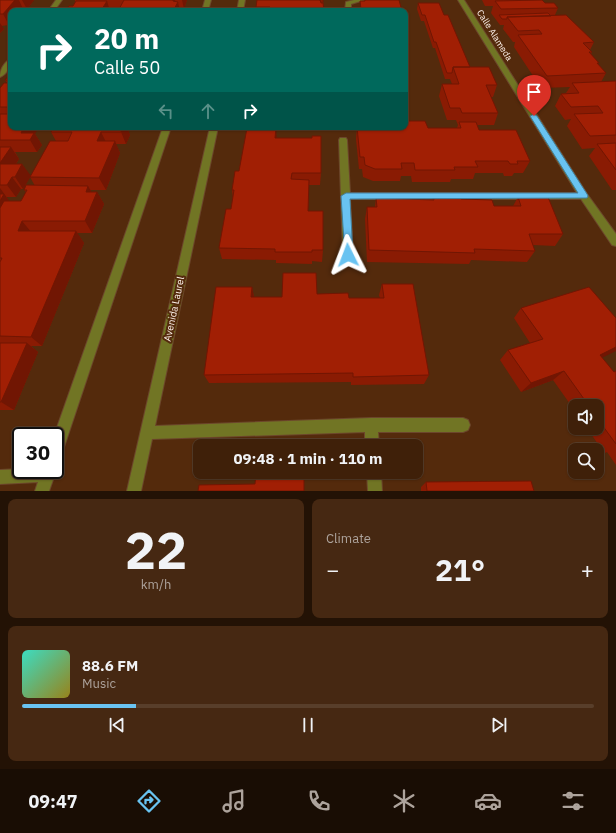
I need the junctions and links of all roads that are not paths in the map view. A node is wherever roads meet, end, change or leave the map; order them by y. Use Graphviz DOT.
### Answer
graph roads {
  1 [pos="361,0"];
  2 [pos="461,0"];
  3 [pos="348,8"];
  4 [pos="8,65"];
  5 [pos="0,75"];
  6 [pos="166,130"];
  7 [pos="213,130"];
  8 [pos="343,140"];
  9 [pos="346,196"];
  10 [pos="584,196"];
  11 [pos="616,242"];
  12 [pos="348,255"];
  13 [pos="371,424"];
  14 [pos="463,425"];
  15 [pos="64,427"];
  16 [pos="146,433"];
  17 [pos="372,439"];
  18 [pos="12,475"];
  19 [pos="0,476"];
  20 [pos="46,479"];
  21 [pos="374,479"];
  22 [pos="42,491"];
  23 [pos="134,491"];
  24 [pos="375,491"];
  1 -- 3 [label="street"];
  2 -- 10 [label="street, Calle Alameda"];
  4 -- 5 [label="street"];
  6 -- 15 [label="street"];
  7 -- 16 [label="street, Avenida Laurel"];
  8 -- 9 [label="street"];
  9 -- 10 [label="street"];
  9 -- 12 [label="street"];
  10 -- 11 [label="street, Calle Alameda"];
  13 -- 14 [label="street"];
  13 -- 16 [label="street"];
  13 -- 17 [label="street"];
  16 -- 23 [label="street, Avenida Laurel"];
  18 -- 19 [label="street"];
  20 -- 22 [label="street"];
  21 -- 24 [label="street"];
}
